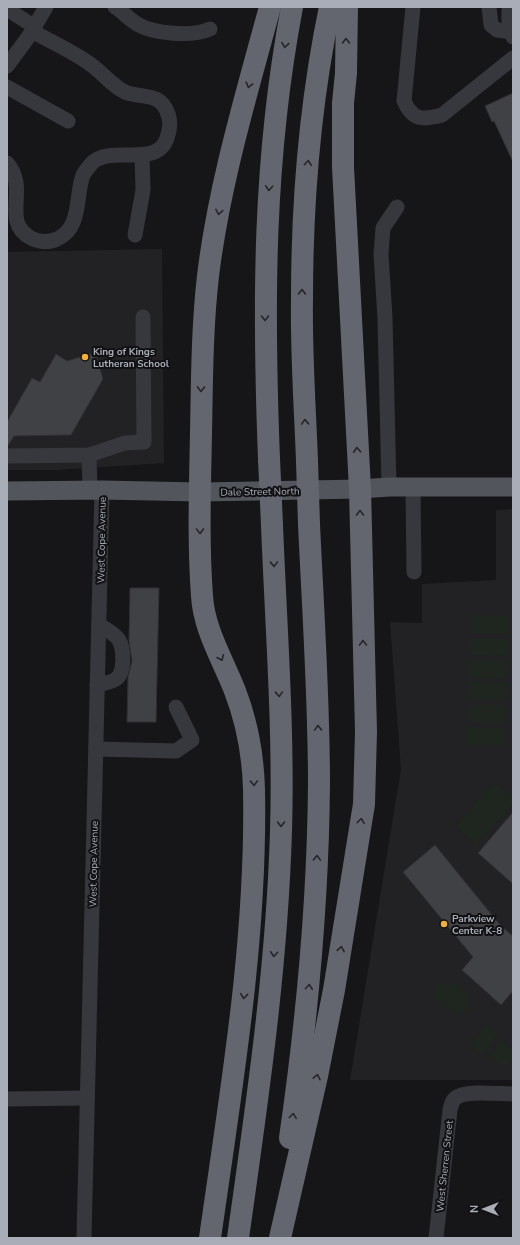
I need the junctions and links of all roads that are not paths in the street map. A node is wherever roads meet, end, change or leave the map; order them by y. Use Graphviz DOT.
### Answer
graph roads {
  1 [pos="46,7"];
  2 [pos="270,7"];
  3 [pos="292,7"];
  4 [pos="330,7"];
  5 [pos="347,7"];
  6 [pos="412,7"];
  7 [pos="489,7"];
  8 [pos="510,7"];
  9 [pos="118,8"];
  10 [pos="7,9"];
  11 [pos="33,29"];
  12 [pos="210,29"];
  13 [pos="512,34"];
  14 [pos="513,58"];
  15 [pos="7,66"];
  16 [pos="7,87"];
  17 [pos="68,121"];
  18 [pos="142,155"];
  19 [pos="7,163"];
  20 [pos="397,207"];
  21 [pos="135,235"];
  22 [pos="142,318"];
  23 [pos="89,455"];
  24 [pos="7,456"];
  25 [pos="389,487"];
  26 [pos="413,487"];
  27 [pos="513,487"];
  28 [pos="360,489"];
  29 [pos="96,490"];
  30 [pos="7,491"];
  31 [pos="200,492"];
  32 [pos="414,572"];
  33 [pos="99,624"];
  34 [pos="97,684"];
  35 [pos="176,707"];
  36 [pos="96,749"];
  37 [pos="250,924"];
  38 [pos="513,1094"];
  39 [pos="86,1098"];
  40 [pos="7,1099"];
  41 [pos="84,1238"];
  42 [pos="202,1238"];
  43 [pos="210,1238"];
  44 [pos="238,1238"];
  45 [pos="276,1238"];
  46 [pos="280,1238"];
  47 [pos="436,1238"];
  1 -- 11 [label="street"];
  2 -- 31 [label="highway, one-way"];
  3 -- 44 [label="highway, one-way, bridge"];
  45 -- 4 [label="highway, one-way, bridge"];
  28 -- 5 [label="highway, one-way"];
  6 -- 14 [label="street"];
  7 -- 13 [label="street"];
  8 -- 13 [label="street"];
  9 -- 12 [label="street"];
  10 -- 11 [label="street"];
  11 -- 15 [label="street"];
  11 -- 18 [label="street"];
  16 -- 17 [label="street"];
  18 -- 19 [label="street"];
  18 -- 21 [label="street"];
  20 -- 25 [label="street"];
  22 -- 23 [label="street"];
  23 -- 24 [label="street"];
  23 -- 29 [label="street, West Cope Avenue"];
  25 -- 26 [label="main road, Dale Street North"];
  25 -- 28 [label="main road, Dale Street North"];
  26 -- 27 [label="main road, Dale Street North"];
  26 -- 32 [label="street"];
  28 -- 31 [label="main road, Dale Street North"];
  46 -- 28 [label="highway, one-way"];
  29 -- 30 [label="main road, Dale Street North"];
  29 -- 31 [label="main road, Dale Street North"];
  29 -- 33 [label="street, West Cope Avenue"];
  31 -- 37 [label="highway, one-way"];
  33 -- 34 [label="street, West Cope Avenue"];
  33 -- 34 [label="street"];
  34 -- 36 [label="street, West Cope Avenue"];
  35 -- 36 [label="street"];
  36 -- 39 [label="street, West Cope Avenue"];
  37 -- 42 [label="highway"];
  37 -- 43 [label="highway, one-way"];
  38 -- 47 [label="street, West Sherren Street"];
  39 -- 40 [label="street"];
  39 -- 41 [label="street, West Cope Avenue"];
}
